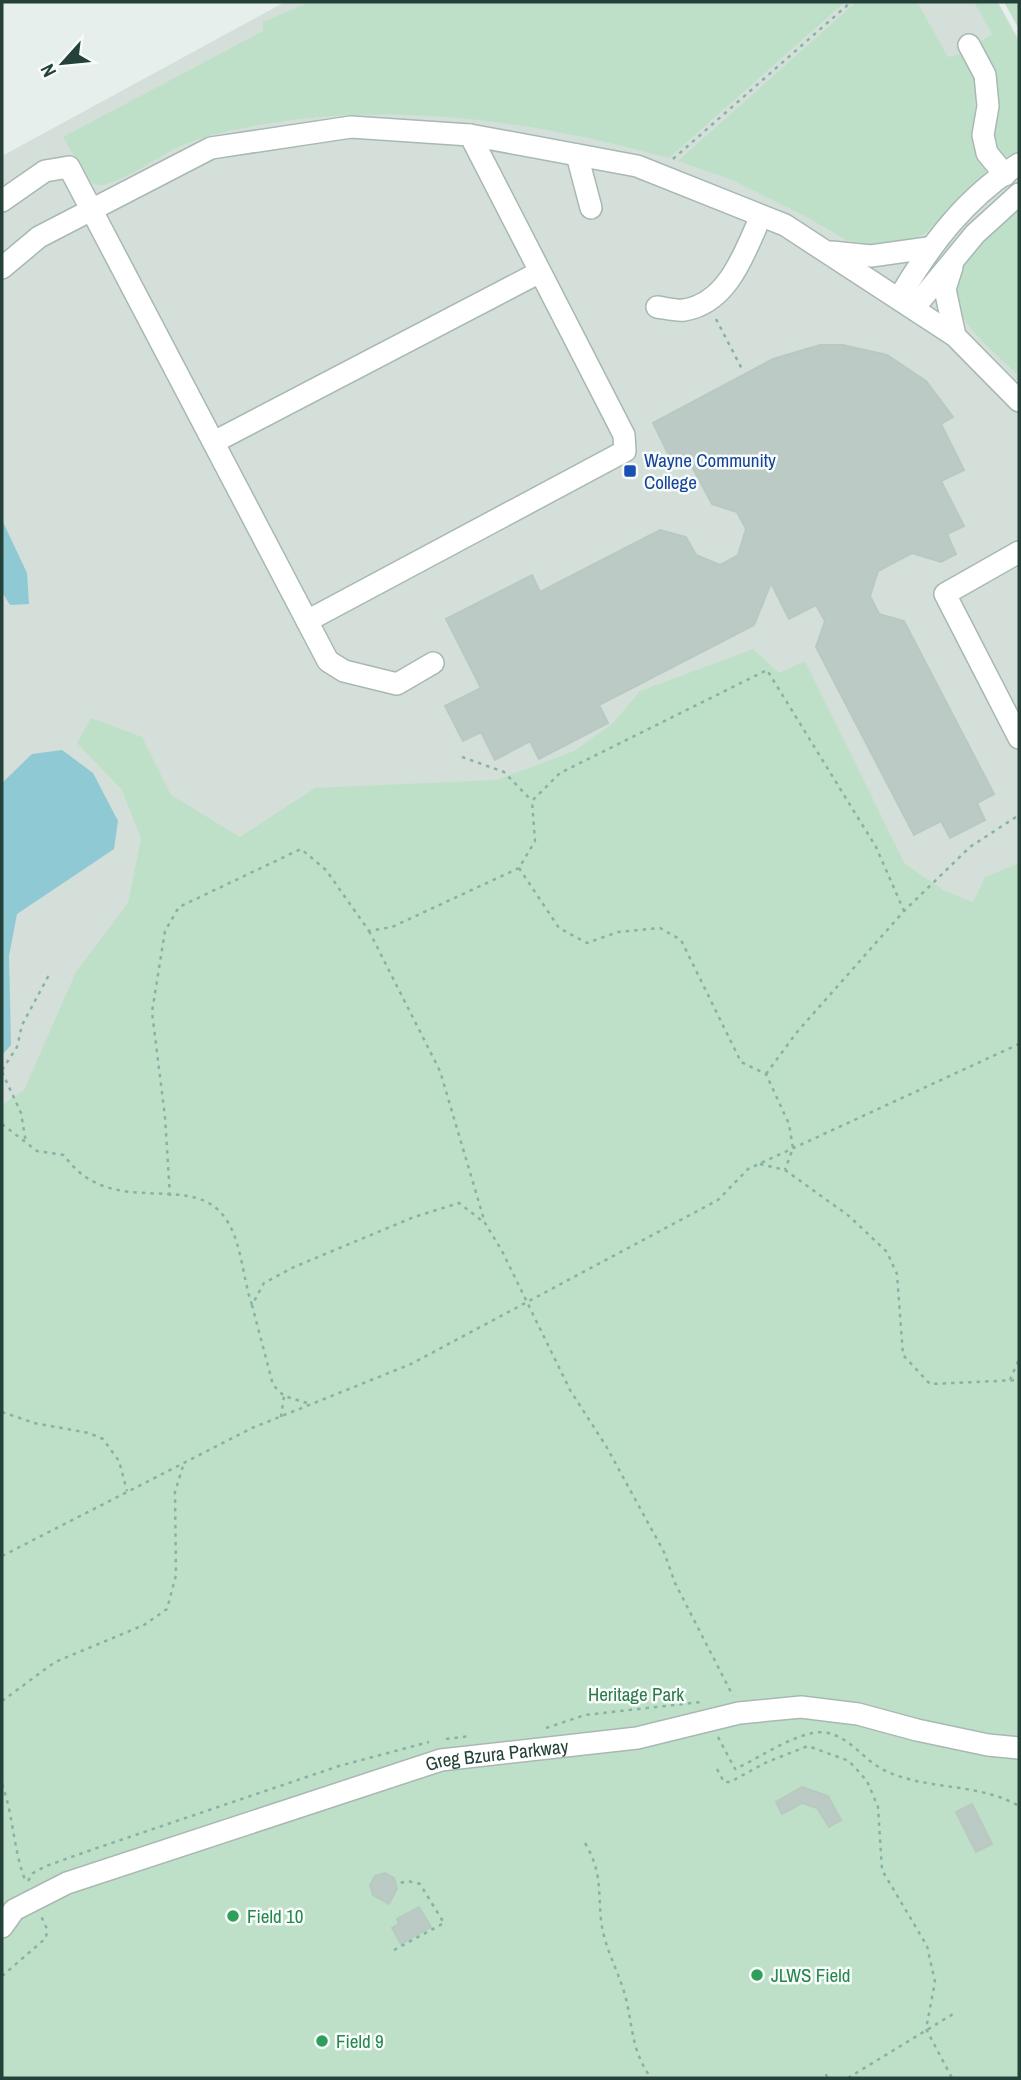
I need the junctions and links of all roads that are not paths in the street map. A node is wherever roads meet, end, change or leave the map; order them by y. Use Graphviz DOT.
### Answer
graph roads {
  1 [pos="969,45"];
  2 [pos="470,135"];
  3 [pos="577,155"];
  4 [pos="1012,169"];
  5 [pos="1019,194"];
  6 [pos="2,201"];
  7 [pos="592,208"];
  8 [pos="93,209"];
  9 [pos="761,216"];
  10 [pos="928,248"];
  11 [pos="827,252"];
  12 [pos="956,256"];
  13 [pos="2,268"];
  14 [pos="540,272"];
  15 [pos="907,303"];
  16 [pos="657,307"];
  17 [pos="955,336"];
  18 [pos="1019,401"];
  19 [pos="214,442"];
  20 [pos="1019,552"];
  21 [pos="307,621"];
  22 [pos="433,663"];
  23 [pos="1019,738"];
  24 [pos="1019,1748"];
  25 [pos="2,1927"];
  1 -- 4 [label="street"];
  2 -- 3 [label="street"];
  2 -- 8 [label="street"];
  2 -- 14 [label="street"];
  3 -- 7 [label="street"];
  3 -- 9 [label="street"];
  4 -- 10 [label="street"];
  5 -- 12 [label="street"];
  6 -- 8 [label="street"];
  8 -- 13 [label="street"];
  8 -- 19 [label="street"];
  9 -- 11 [label="street"];
  9 -- 16 [label="street"];
  10 -- 11 [label="street"];
  10 -- 15 [label="street"];
  11 -- 15 [label="street"];
  12 -- 15 [label="street"];
  12 -- 17 [label="street"];
  14 -- 19 [label="street"];
  14 -- 21 [label="street"];
  15 -- 17 [label="street"];
  17 -- 18 [label="street"];
  19 -- 21 [label="street"];
  20 -- 23 [label="street"];
  21 -- 22 [label="street"];
  24 -- 25 [label="street, Greg Bzura Parkway"];
}
